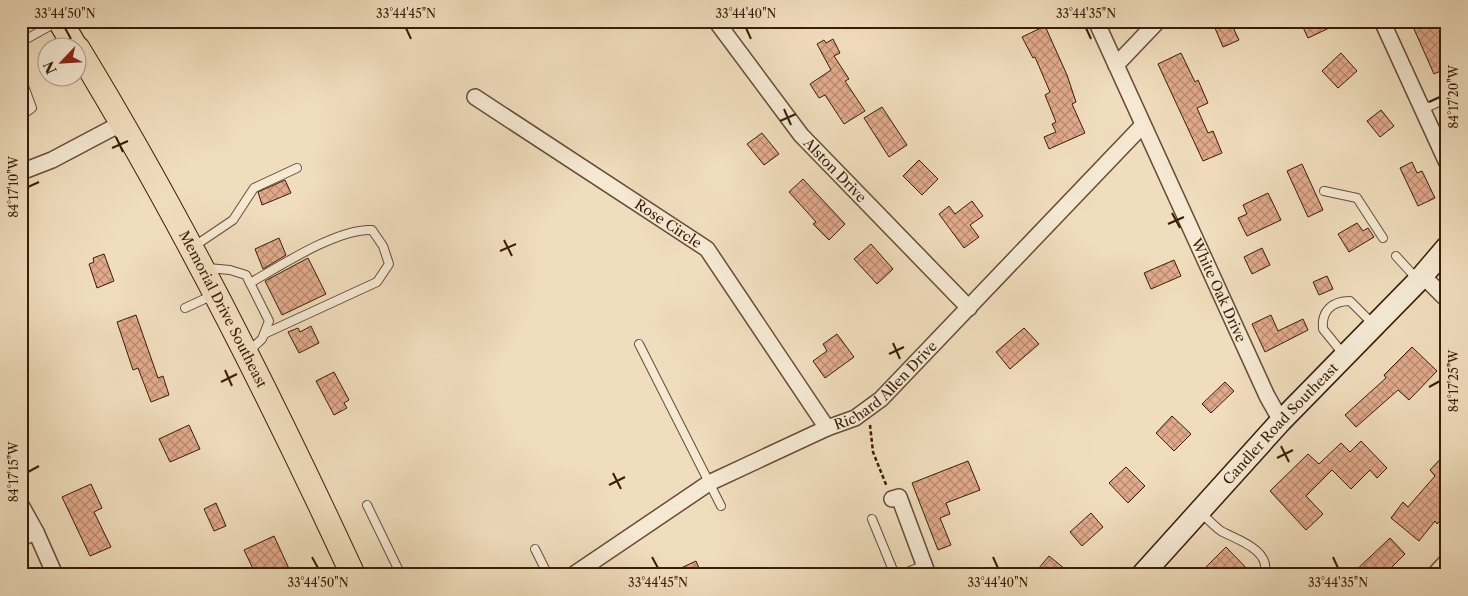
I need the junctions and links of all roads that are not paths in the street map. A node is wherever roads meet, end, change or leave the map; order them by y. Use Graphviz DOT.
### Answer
graph roads {
  1 [pos="60,21"];
  2 [pos="716,21"];
  3 [pos="1096,21"];
  4 [pos="1158,21"];
  5 [pos="1382,21"];
  6 [pos="71,38"];
  7 [pos="21,42"];
  8 [pos="1116,65"];
  9 [pos="88,66"];
  10 [pos="21,78"];
  11 [pos="475,97"];
  12 [pos="1447,98"];
  13 [pos="1422,110"];
  14 [pos="21,116"];
  15 [pos="122,123"];
  16 [pos="1142,125"];
  17 [pos="1447,163"];
  18 [pos="296,168"];
  19 [pos="21,172"];
  20 [pos="1324,191"];
  21 [pos="1383,238"];
  22 [pos="1447,247"];
  23 [pos="1396,256"];
  24 [pos="197,258"];
  25 [pos="1420,278"];
  26 [pos="250,283"];
  27 [pos="216,293"];
  28 [pos="1447,300"];
  29 [pos="185,308"];
  30 [pos="969,308"];
  31 [pos="1374,326"];
  32 [pos="264,334"];
  33 [pos="639,344"];
  34 [pos="246,353"];
  35 [pos="1345,356"];
  36 [pos="1282,421"];
  37 [pos="827,428"];
  38 [pos="709,482"];
  39 [pos="892,499"];
  40 [pos="21,505"];
  41 [pos="367,505"];
  42 [pos="720,506"];
  43 [pos="1199,511"];
  44 [pos="872,519"];
  45 [pos="36,532"];
  46 [pos="21,538"];
  47 [pos="535,549"];
  48 [pos="1447,562"];
  49 [pos="926,570"];
  50 [pos="1147,573"];
  51 [pos="55,575"];
  52 [pos="353,575"];
  53 [pos="401,575"];
  54 [pos="548,575"];
  55 [pos="573,575"];
  56 [pos="895,575"];
  57 [pos="900,575"];
  58 [pos="1264,575"];
  59 [pos="1434,575"];
  1 -- 6 [label="main road, Memorial Drive Southeast"];
  1 -- 7 [label="lane"];
  2 -- 30 [label="street, Alston Drive"];
  3 -- 8 [label="street, White Oak Drive"];
  4 -- 8 [label="street"];
  5 -- 13 [label="street"];
  8 -- 16 [label="street, White Oak Drive"];
  9 -- 15 [label="main road, Memorial Drive Southeast"];
  10 -- 14 [label="lane"];
  11 -- 37 [label="street, Rose Circle"];
  12 -- 13 [label="lane"];
  13 -- 17 [label="street"];
  15 -- 19 [label="street"];
  15 -- 24 [label="main road, Memorial Drive Southeast"];
  16 -- 30 [label="street, Richard Allen Drive"];
  16 -- 36 [label="street, White Oak Drive"];
  18 -- 24 [label="lane"];
  20 -- 21 [label="lane"];
  22 -- 25 [label="main road, Candler Road Southeast"];
  23 -- 25 [label="lane"];
  24 -- 26 [label="lane"];
  24 -- 27 [label="main road, Memorial Drive Southeast"];
  25 -- 28 [label="street"];
  25 -- 31 [label="main road, Candler Road Southeast"];
  26 -- 32 [label="lane"];
  26 -- 32 [label="lane"];
  27 -- 29 [label="lane"];
  27 -- 34 [label="main road, Memorial Drive Southeast"];
  30 -- 37 [label="street, Richard Allen Drive"];
  31 -- 35 [label="main road, Candler Road Southeast"];
  31 -- 35 [label="lane"];
  32 -- 34 [label="lane"];
  33 -- 38 [label="lane"];
  34 -- 52 [label="main road, Memorial Drive Southeast"];
  35 -- 36 [label="main road, Candler Road Southeast"];
  36 -- 43 [label="main road, Candler Road Southeast"];
  37 -- 38 [label="street, Richard Allen Drive"];
  38 -- 42 [label="lane"];
  38 -- 55 [label="street, Richard Allen Drive"];
  39 -- 49 [label="street"];
  40 -- 45 [label="street"];
  41 -- 53 [label="lane"];
  43 -- 50 [label="main road, Candler Road Southeast"];
  43 -- 58 [label="lane"];
  44 -- 56 [label="lane"];
  45 -- 46 [label="street"];
  45 -- 51 [label="street"];
  47 -- 54 [label="lane"];
  48 -- 59 [label="street"];
  49 -- 57 [label="lane"];
}
